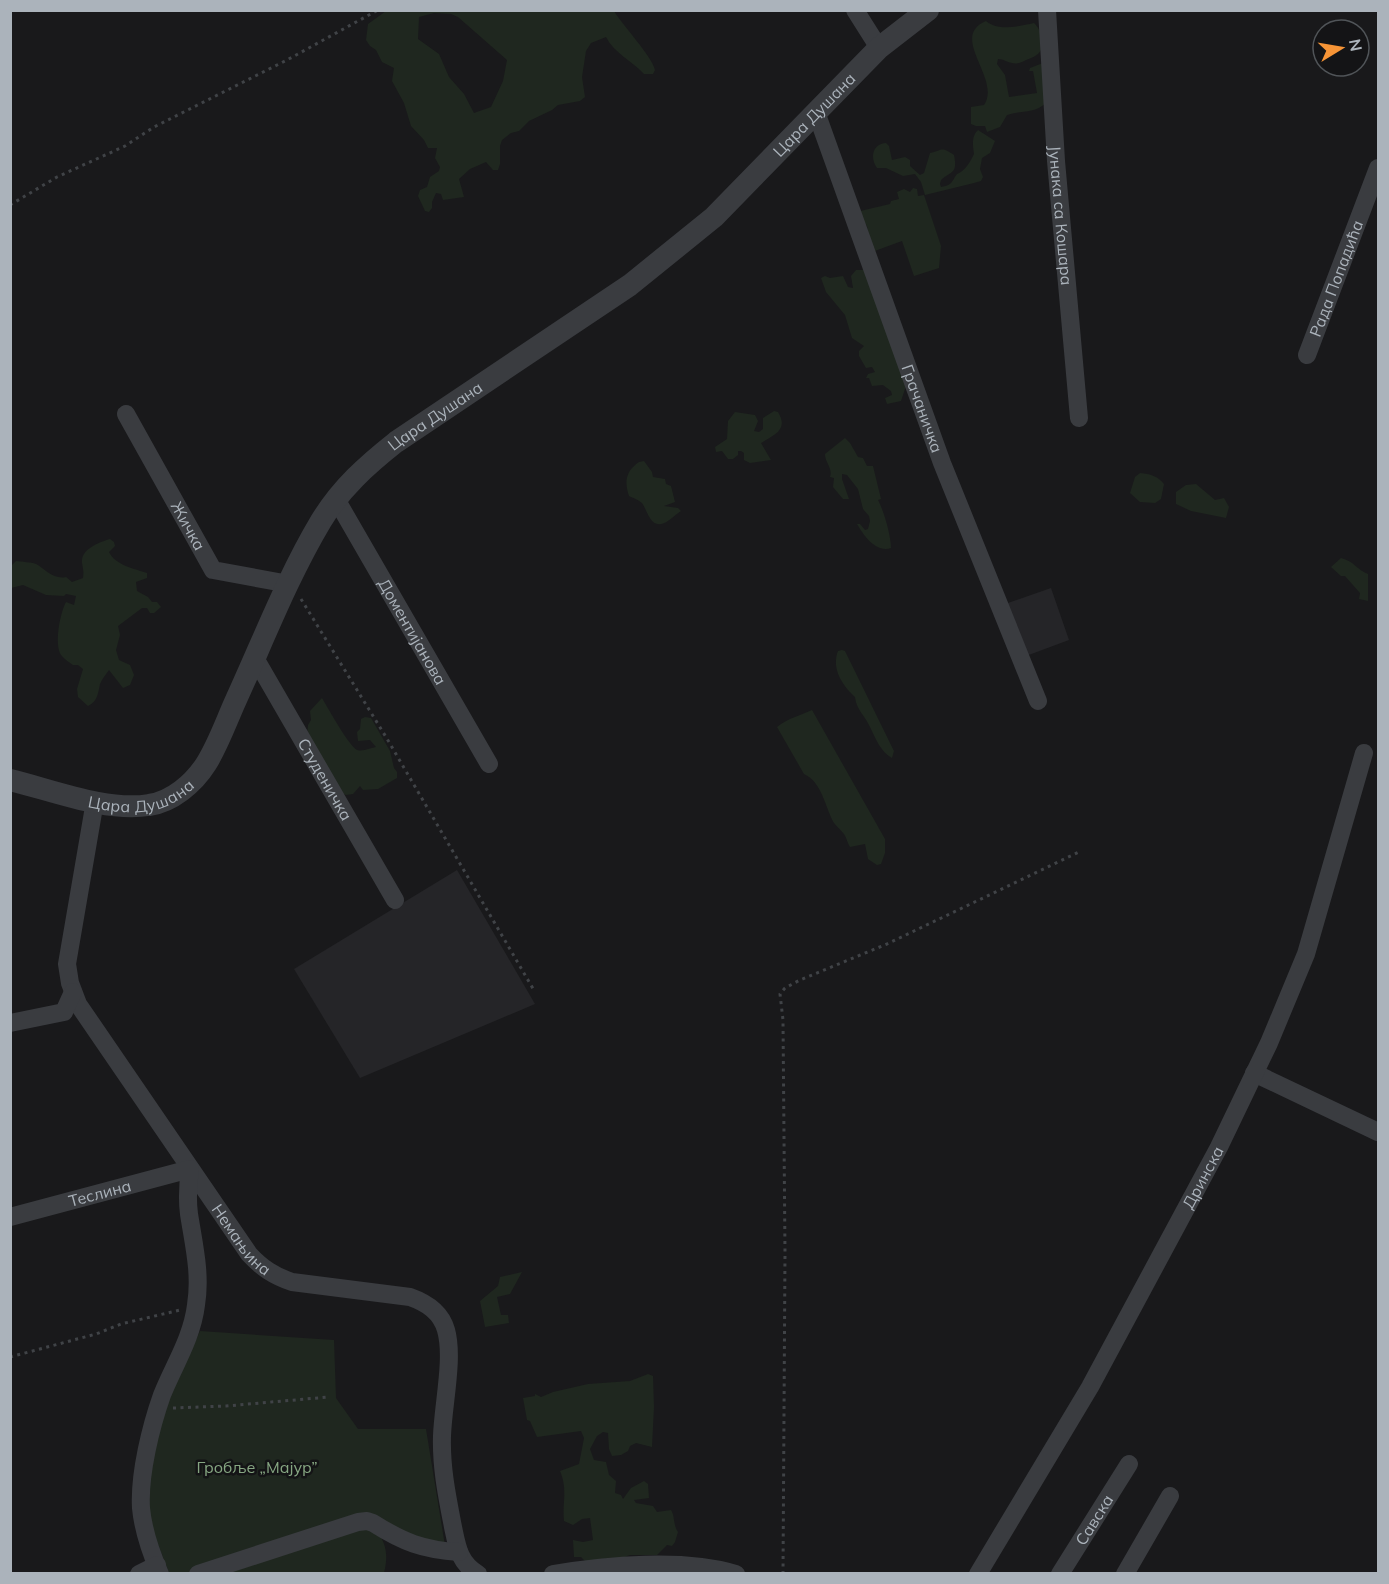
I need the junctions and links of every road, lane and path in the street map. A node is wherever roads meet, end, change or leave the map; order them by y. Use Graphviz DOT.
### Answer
graph roads {
  1 [pos="378,10"];
  2 [pos="855,10"];
  3 [pos="928,10"];
  4 [pos="1047,10"];
  5 [pos="879,48"];
  6 [pos="816,112"];
  7 [pos="1378,168"];
  8 [pos="10,205"];
  9 [pos="1307,355"];
  10 [pos="126,414"];
  11 [pos="1079,418"];
  12 [pos="336,499"];
  13 [pos="289,585"];
  14 [pos="255,658"];
  15 [pos="1038,701"];
  16 [pos="1364,753"];
  17 [pos="489,764"];
  18 [pos="10,780"];
  19 [pos="95,801"];
  20 [pos="1081,851"];
  21 [pos="395,900"];
  22 [pos="73,992"];
  23 [pos="535,992"];
  24 [pos="10,1023"];
  25 [pos="1254,1073"];
  26 [pos="1378,1132"];
  27 [pos="190,1169"];
  28 [pos="10,1217"];
  29 [pos="196,1307"];
  30 [pos="10,1357"];
  31 [pos="329,1398"];
  32 [pos="159,1409"];
  33 [pos="1129,1464"];
  34 [pos="1170,1496"];
  35 [pos="459,1552"];
  36 [pos="159,1569"];
  37 [pos="139,1574"];
  38 [pos="198,1574"];
  39 [pos="478,1574"];
  40 [pos="553,1574"];
  41 [pos="736,1574"];
  42 [pos="783,1574"];
  43 [pos="978,1574"];
  44 [pos="1060,1574"];
  45 [pos="1125,1574"];
  1 -- 8 [label="path"];
  2 -- 5 [label="street"];
  3 -- 5 [label="street, Цара Душана"];
  4 -- 11 [label="street, Јунака са Кошара"];
  5 -- 6 [label="street, Цара Душана"];
  6 -- 12 [label="street, Цара Душана"];
  6 -- 15 [label="street, Грачаничка"];
  7 -- 9 [label="street, Рада Попадића"];
  10 -- 13 [label="street, Жичка"];
  12 -- 13 [label="street, Цара Душана"];
  12 -- 17 [label="street, Доментијанова"];
  13 -- 14 [label="street, Цара Душана"];
  13 -- 23 [label="path"];
  14 -- 19 [label="street, Цара Душана"];
  14 -- 21 [label="street, Студеничка"];
  16 -- 25 [label="street, Дринска"];
  18 -- 19 [label="street, Цара Душана"];
  19 -- 22 [label="street, Немањина"];
  20 -- 42 [label="path"];
  22 -- 24 [label="street"];
  22 -- 27 [label="street, Немањина"];
  25 -- 26 [label="street"];
  25 -- 43 [label="street, Дринска"];
  27 -- 28 [label="street, Теслина"];
  27 -- 29 [label="street"];
  27 -- 35 [label="street, Немањина"];
  29 -- 30 [label="path"];
  29 -- 32 [label="street"];
  31 -- 32 [label="path"];
  32 -- 36 [label="street"];
  33 -- 44 [label="street, Савска"];
  34 -- 45 [label="street"];
  35 -- 38 [label="street"];
  35 -- 39 [label="street, Немањина"];
  36 -- 37 [label="street"];
  40 -- 41 [label="street"];
}
